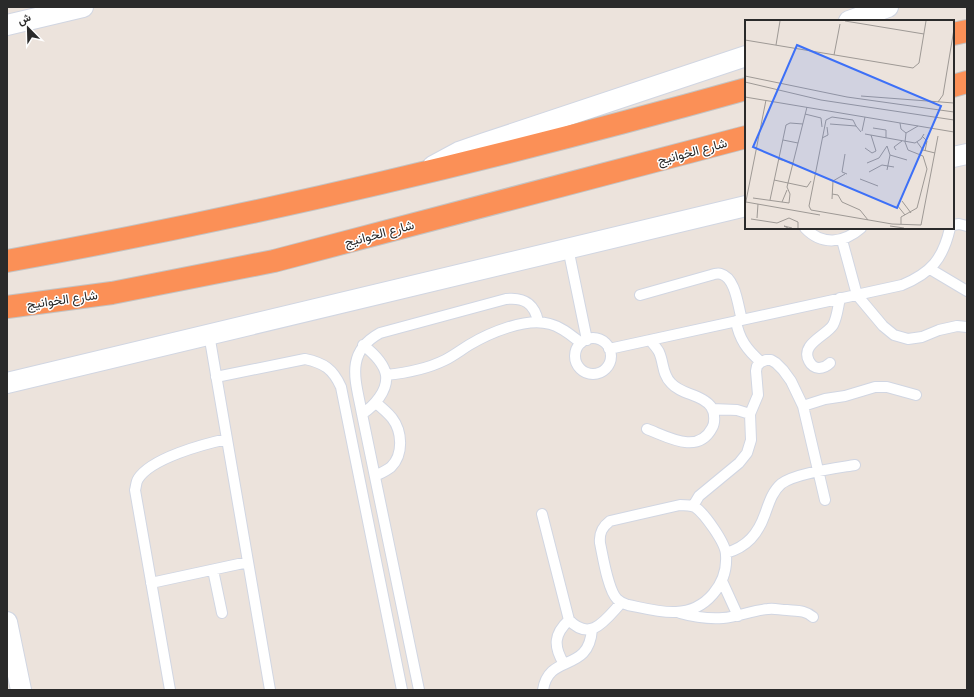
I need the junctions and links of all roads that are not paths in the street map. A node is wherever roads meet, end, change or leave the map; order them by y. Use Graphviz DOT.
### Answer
graph roads {
  1 [pos="83,7"];
  2 [pos="888,7"];
  3 [pos="852,20"];
  4 [pos="7,25"];
  5 [pos="967,31"];
  6 [pos="954,34"];
  7 [pos="745,56"];
  8 [pos="967,82"];
  9 [pos="954,86"];
  10 [pos="745,90"];
  11 [pos="745,137"];
  12 [pos="967,154"];
  13 [pos="954,157"];
  14 [pos="417,175"];
  15 [pos="745,206"];
  16 [pos="954,225"];
  17 [pos="967,226"];
  18 [pos="806,229"];
  19 [pos="860,229"];
  20 [pos="950,229"];
  21 [pos="842,240"];
  22 [pos="568,248"];
  23 [pos="7,261"];
  24 [pos="930,269"];
  25 [pos="967,291"];
  26 [pos="640,295"];
  27 [pos="857,295"];
  28 [pos="840,298"];
  29 [pos="7,307"];
  30 [pos="538,321"];
  31 [pos="739,321"];
  32 [pos="967,326"];
  33 [pos="209,334"];
  34 [pos="650,340"];
  35 [pos="584,342"];
  36 [pos="363,345"];
  37 [pos="609,349"];
  38 [pos="761,362"];
  39 [pos="830,363"];
  40 [pos="386,375"];
  41 [pos="216,377"];
  42 [pos="7,383"];
  43 [pos="916,395"];
  44 [pos="376,403"];
  45 [pos="803,406"];
  46 [pos="712,408"];
  47 [pos="362,414"];
  48 [pos="750,414"];
  49 [pos="648,429"];
  50 [pos="227,439"];
  51 [pos="855,465"];
  52 [pos="818,472"];
  53 [pos="375,476"];
  54 [pos="825,500"];
  55 [pos="693,506"];
  56 [pos="542,514"];
  57 [pos="726,553"];
  58 [pos="248,562"];
  59 [pos="213,570"];
  60 [pos="722,581"];
  61 [pos="151,583"];
  62 [pos="621,603"];
  63 [pos="676,612"];
  64 [pos="222,613"];
  65 [pos="738,616"];
  66 [pos="813,617"];
  67 [pos="569,620"];
  68 [pos="7,622"];
  69 [pos="592,629"];
  70 [pos="564,664"];
  71 [pos="21,690"];
  72 [pos="170,690"];
  73 [pos="270,690"];
  74 [pos="402,690"];
  75 [pos="419,690"];
  76 [pos="543,690"];
  1 -- 4 [label="street"];
  2 -- 3 [label="street"];
  5 -- 6 [label="highway"];
  7 -- 14 [label="street"];
  8 -- 9 [label="highway"];
  10 -- 14 [label="highway"];
  11 -- 29 [label="highway, شارع الخوانيج"];
  12 -- 13 [label="street"];
  14 -- 23 [label="highway"];
  15 -- 22 [label="street"];
  16 -- 17 [label="lane"];
  18 -- 21 [label="lane"];
  19 -- 21 [label="lane"];
  20 -- 24 [label="lane"];
  21 -- 27 [label="lane"];
  22 -- 33 [label="street"];
  22 -- 35 [label="lane"];
  24 -- 25 [label="lane"];
  24 -- 27 [label="lane"];
  26 -- 31 [label="lane"];
  27 -- 28 [label="lane"];
  27 -- 32 [label="lane"];
  28 -- 31 [label="lane"];
  28 -- 39 [label="lane"];
  30 -- 35 [label="lane"];
  30 -- 36 [label="lane"];
  30 -- 40 [label="lane"];
  31 -- 34 [label="lane"];
  31 -- 38 [label="lane"];
  33 -- 41 [label="lane"];
  33 -- 42 [label="street"];
  34 -- 37 [label="lane"];
  34 -- 46 [label="lane"];
  35 -- 37 [label="lane"];
  35 -- 37 [label="lane"];
  36 -- 40 [label="lane"];
  36 -- 47 [label="lane"];
  38 -- 45 [label="lane"];
  38 -- 48 [label="lane"];
  40 -- 44 [label="lane"];
  41 -- 50 [label="lane"];
  41 -- 74 [label="lane"];
  43 -- 45 [label="lane"];
  44 -- 47 [label="lane"];
  44 -- 53 [label="lane"];
  45 -- 52 [label="lane"];
  46 -- 48 [label="lane"];
  46 -- 49 [label="lane"];
  47 -- 53 [label="lane"];
  48 -- 55 [label="lane"];
  50 -- 58 [label="lane"];
  50 -- 61 [label="lane"];
  51 -- 52 [label="lane"];
  52 -- 54 [label="lane"];
  52 -- 57 [label="lane"];
  53 -- 75 [label="lane"];
  55 -- 57 [label="lane"];
  55 -- 62 [label="lane"];
  56 -- 67 [label="lane"];
  57 -- 60 [label="lane"];
  58 -- 59 [label="lane"];
  58 -- 73 [label="lane"];
  59 -- 61 [label="lane"];
  59 -- 64 [label="lane"];
  60 -- 63 [label="lane"];
  60 -- 65 [label="lane"];
  61 -- 72 [label="lane"];
  62 -- 63 [label="lane"];
  62 -- 69 [label="lane"];
  63 -- 65 [label="lane"];
  65 -- 66 [label="lane"];
  67 -- 69 [label="lane"];
  67 -- 70 [label="lane"];
  68 -- 71 [label="street"];
  69 -- 70 [label="lane"];
  70 -- 76 [label="lane"];
}
